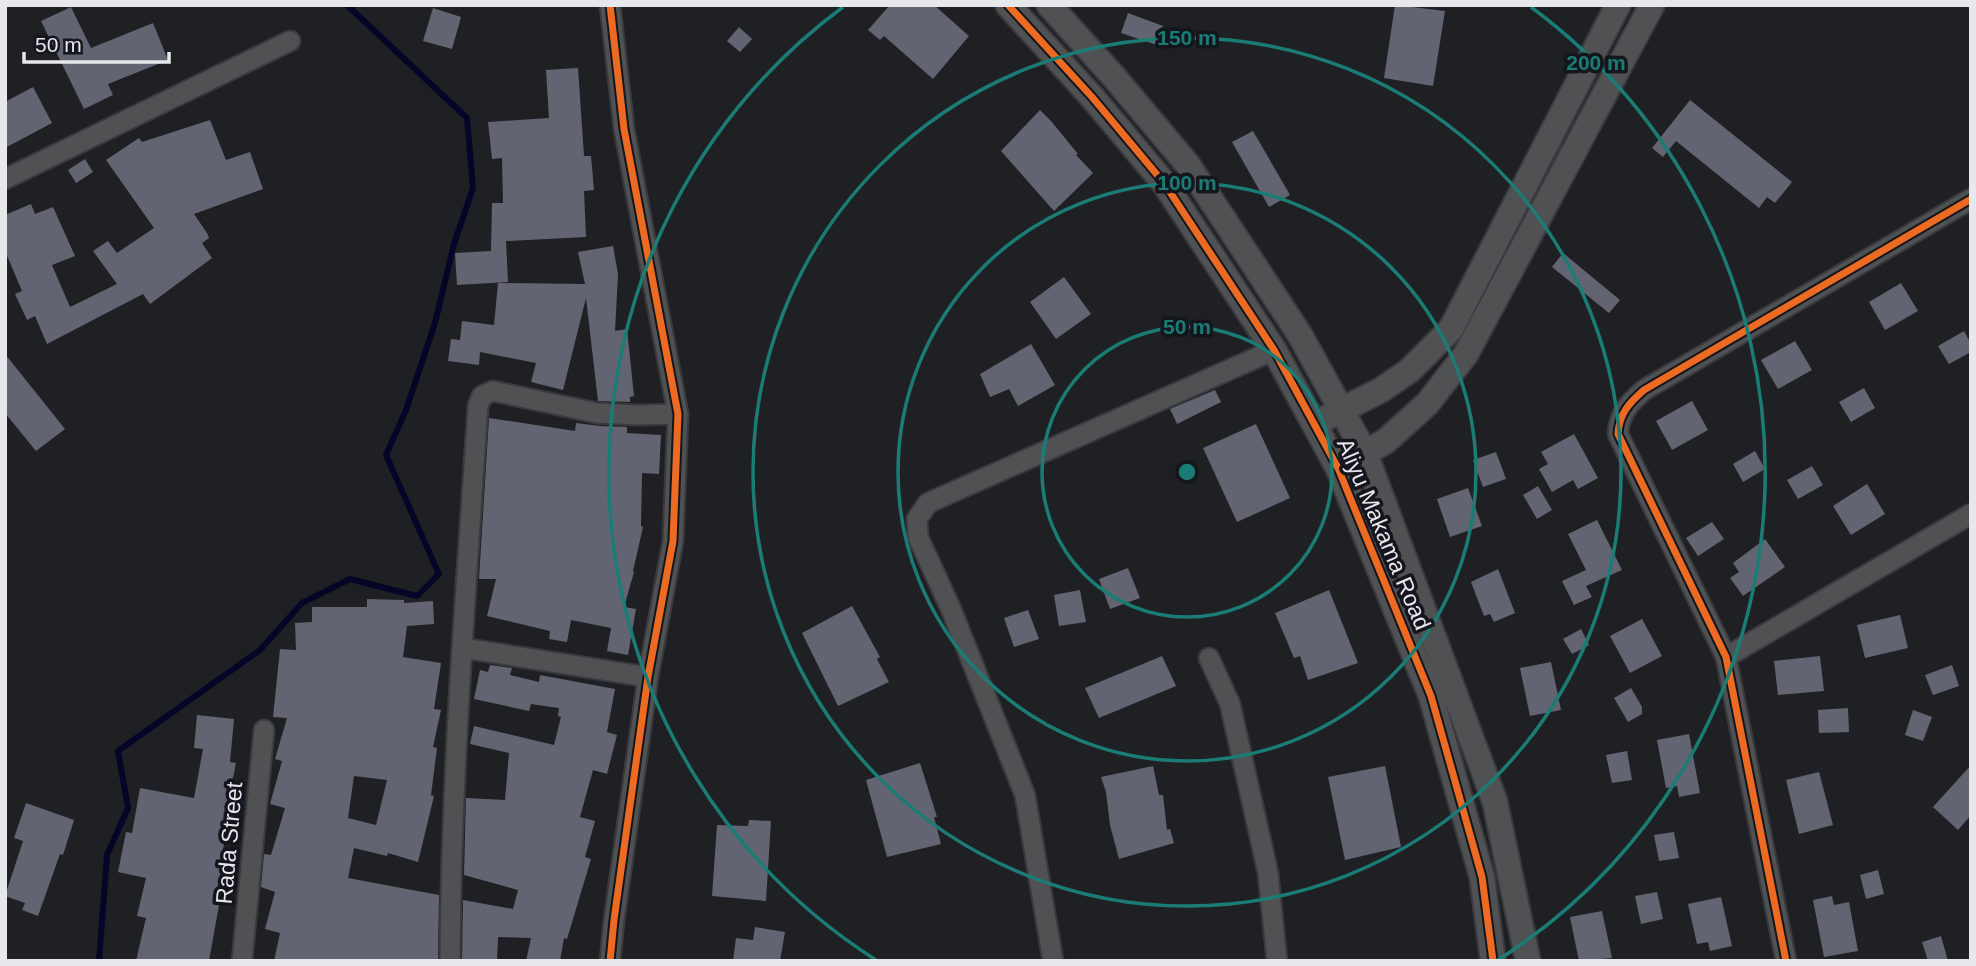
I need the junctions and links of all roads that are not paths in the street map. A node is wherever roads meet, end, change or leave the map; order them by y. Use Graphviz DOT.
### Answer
graph roads {
  1 [pos="610,5"];
  2 [pos="1008,5"];
  3 [pos="1049,5"];
  4 [pos="1618,5"];
  5 [pos="1652,5"];
  6 [pos="290,41"];
  7 [pos="5,179"];
  8 [pos="1971,200"];
  9 [pos="1274,350"];
  10 [pos="1342,410"];
  11 [pos="678,414"];
  12 [pos="1315,424"];
  13 [pos="1364,453"];
  14 [pos="1338,468"];
  15 [pos="1971,514"];
  16 [pos="463,648"];
  17 [pos="1209,657"];
  18 [pos="1726,657"];
  19 [pos="648,677"];
  20 [pos="264,730"];
  21 [pos="242,961"];
  22 [pos="450,961"];
  23 [pos="610,961"];
  24 [pos="1053,961"];
  25 [pos="1277,961"];
  26 [pos="1493,961"];
  27 [pos="1528,961"];
  28 [pos="1786,961"];
  1 -- 11 [label="street"];
  2 -- 9 [label="street, Aliyu Makama Road"];
  3 -- 10 [label="street, Aliyu Makama Road"];
  4 -- 10 [label="street"];
  5 -- 13 [label="street"];
  6 -- 7 [label="street"];
  8 -- 18 [label="street"];
  9 -- 12 [label="street, Aliyu Makama Road"];
  9 -- 24 [label="street"];
  10 -- 12 [label="street"];
  10 -- 13 [label="street, Aliyu Makama Road"];
  11 -- 16 [label="street"];
  11 -- 19 [label="street"];
  12 -- 14 [label="street, Aliyu Makama Road"];
  13 -- 14 [label="street"];
  13 -- 27 [label="street, Aliyu Makama Road"];
  14 -- 26 [label="street, Aliyu Makama Road"];
  15 -- 18 [label="street"];
  16 -- 19 [label="street"];
  16 -- 22 [label="street"];
  17 -- 25 [label="street"];
  18 -- 28 [label="street"];
  19 -- 23 [label="street"];
  20 -- 21 [label="street, Rada Street"];
}
